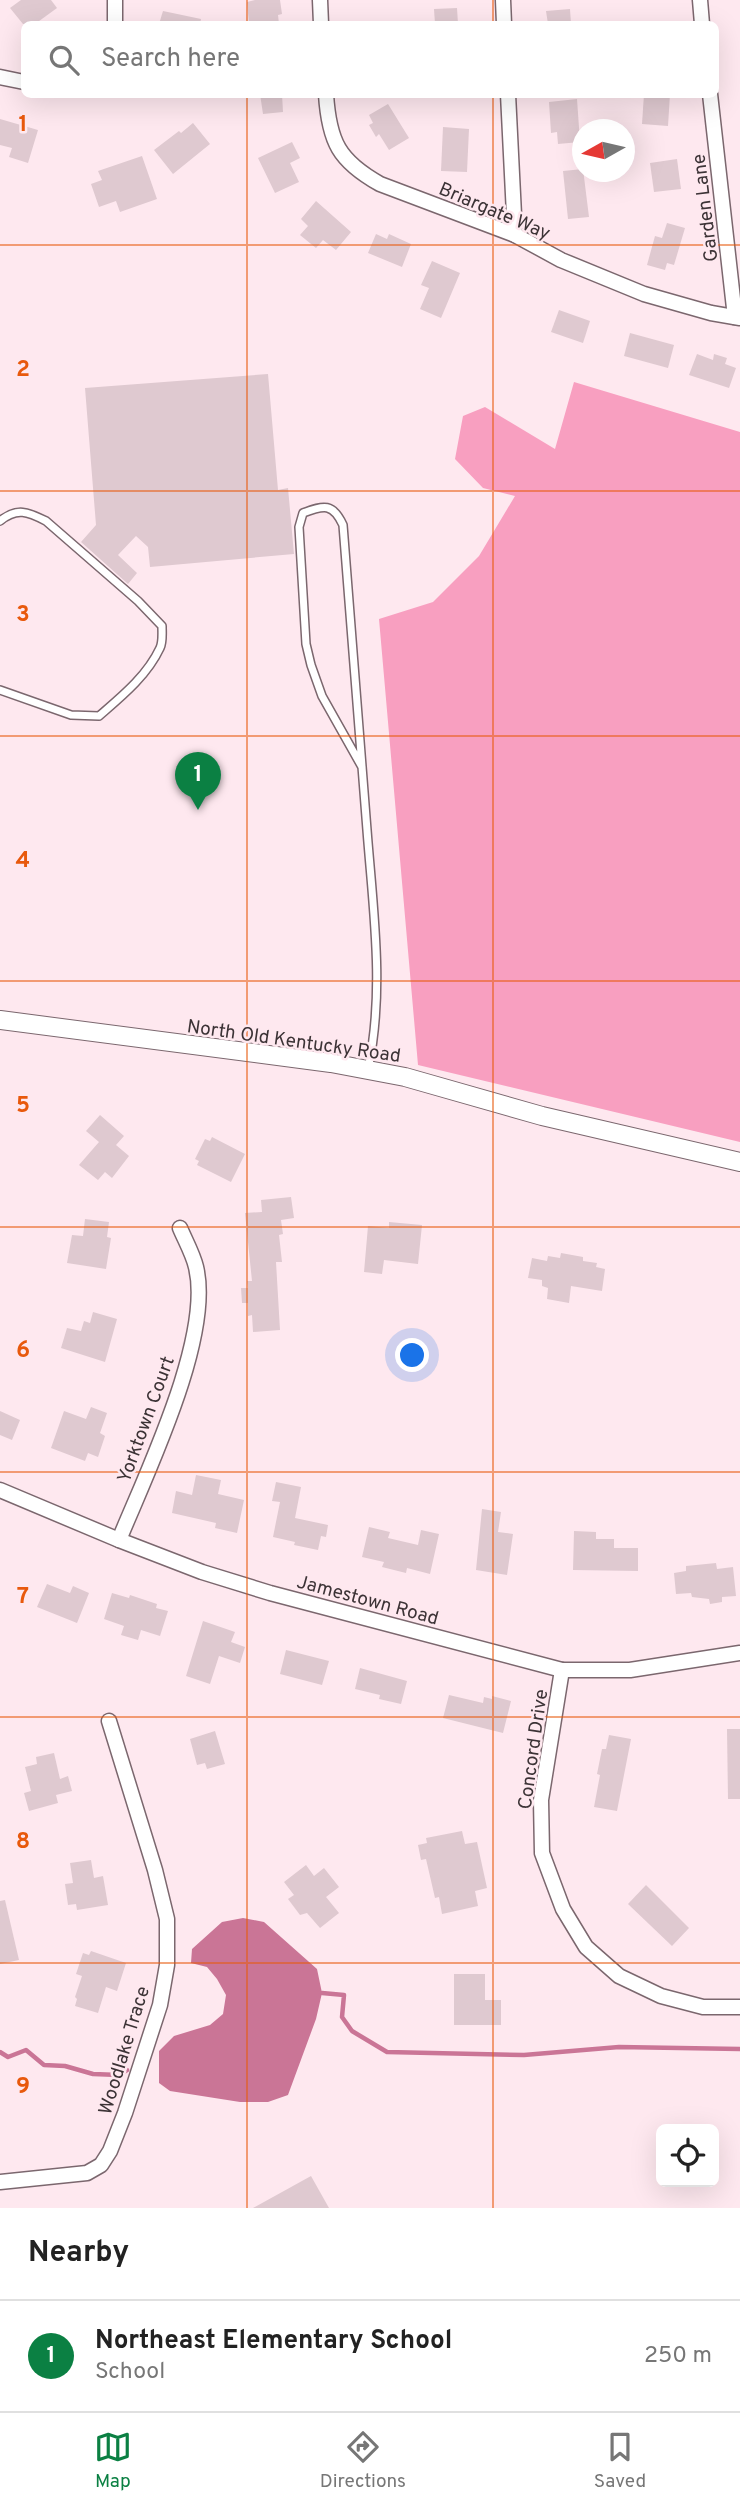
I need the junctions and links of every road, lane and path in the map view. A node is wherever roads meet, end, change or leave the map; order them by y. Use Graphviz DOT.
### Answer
graph roads {
  1 [pos="115,0"];
  2 [pos="320,0"];
  3 [pos="502,0"];
  4 [pos="700,0"];
  5 [pos="115,21"];
  6 [pos="321,21"];
  7 [pos="504,21"];
  8 [pos="702,21"];
  9 [pos="0,77"];
  10 [pos="21,81"];
  11 [pos="327,98"];
  12 [pos="508,98"];
  13 [pos="710,98"];
  14 [pos="515,235"];
  15 [pos="738,318"];
  16 [pos="0,521"];
  17 [pos="0,690"];
  18 [pos="362,767"];
  19 [pos="0,1020"];
  20 [pos="368,1070"];
  21 [pos="740,1162"];
  22 [pos="180,1227"];
  23 [pos="0,1490"];
  24 [pos="119,1540"];
  25 [pos="740,1653"];
  26 [pos="562,1670"];
  27 [pos="109,1721"];
  28 [pos="740,2007"];
  29 [pos="0,2182"];
  1 -- 5 [label="street"];
  2 -- 6 [label="street"];
  3 -- 7 [label="street"];
  4 -- 8 [label="street"];
  9 -- 10 [label="street"];
  11 -- 14 [label="street, Briargate Way"];
  12 -- 14 [label="street"];
  13 -- 15 [label="street, Garden Lane"];
  14 -- 15 [label="street, Briargate Way"];
  16 -- 17 [label="lane"];
  18 -- 18 [label="lane"];
  18 -- 20 [label="lane"];
  19 -- 20 [label="street, North Old Kentucky Road"];
  20 -- 21 [label="street, North Old Kentucky Road"];
  22 -- 24 [label="street, Yorktown Court"];
  23 -- 24 [label="street, Jamestown Road"];
  24 -- 26 [label="street, Jamestown Road"];
  25 -- 26 [label="street, Jamestown Road"];
  26 -- 28 [label="street, Concord Drive"];
  27 -- 29 [label="street, Woodlake Trace"];
}
